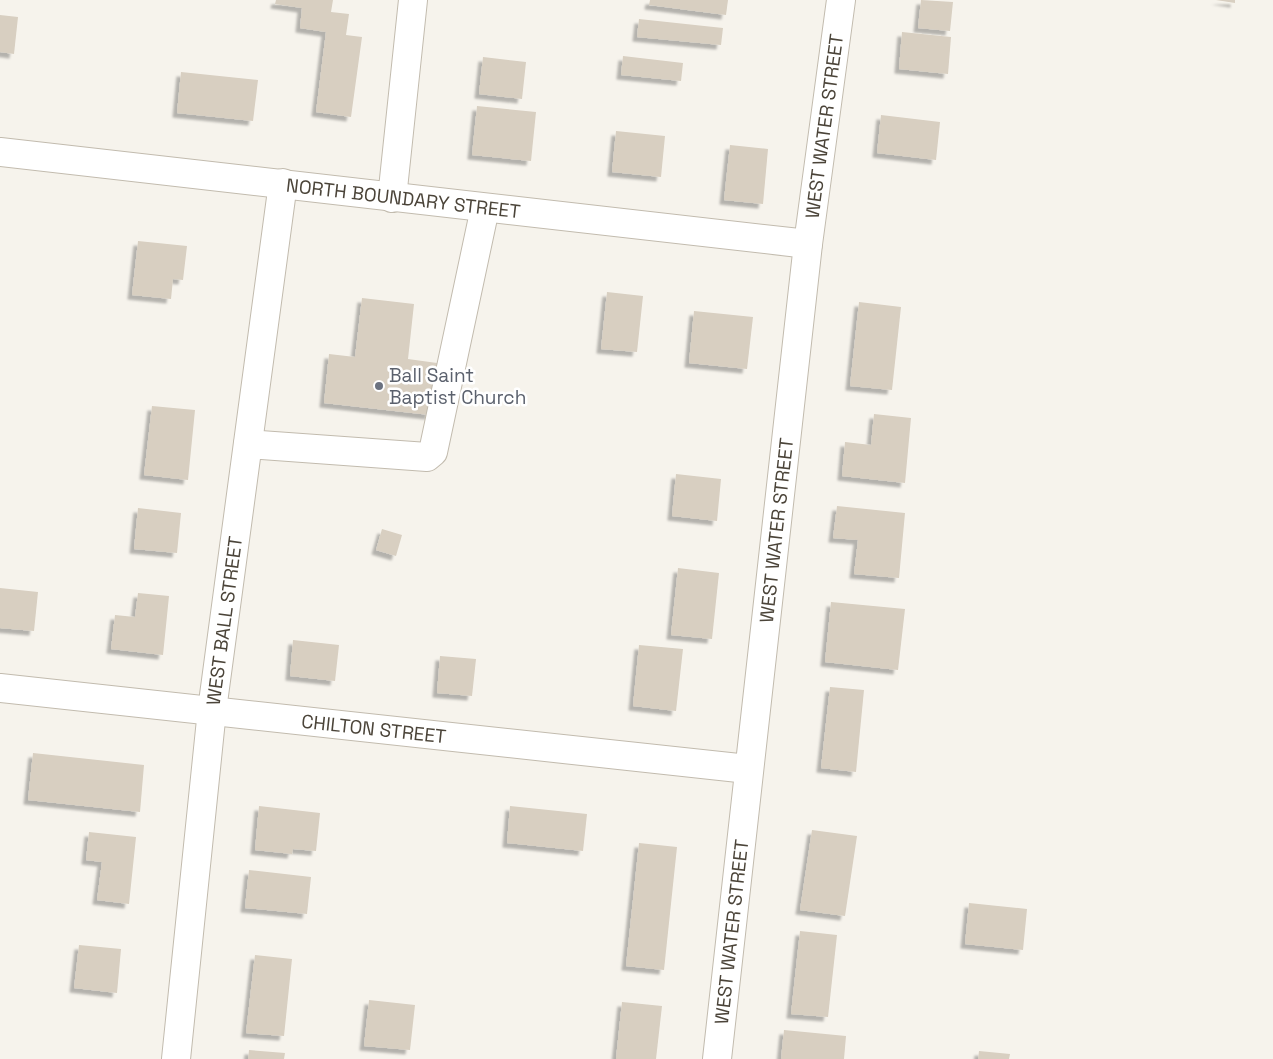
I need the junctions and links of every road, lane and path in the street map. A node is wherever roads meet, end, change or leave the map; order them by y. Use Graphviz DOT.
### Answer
graph roads {
  1 [pos="414,0"];
  2 [pos="841,0"];
  3 [pos="0,152"];
  4 [pos="283,183"];
  5 [pos="392,198"];
  6 [pos="485,208"];
  7 [pos="808,244"];
  8 [pos="248,444"];
  9 [pos="0,688"];
  10 [pos="212,710"];
  11 [pos="748,769"];
  12 [pos="176,1059"];
  13 [pos="717,1059"];
  1 -- 5 [label="street"];
  2 -- 7 [label="street, WEST WATER STREET"];
  3 -- 4 [label="street, NORTH BOUNDARY STREET"];
  4 -- 5 [label="street, NORTH BOUNDARY STREET"];
  4 -- 8 [label="street, WEST BALL STREET"];
  5 -- 6 [label="street, NORTH BOUNDARY STREET"];
  6 -- 7 [label="street, NORTH BOUNDARY STREET"];
  6 -- 8 [label="street"];
  7 -- 11 [label="street, WEST WATER STREET"];
  8 -- 10 [label="street, WEST BALL STREET"];
  9 -- 10 [label="street, CHILTON STREET"];
  10 -- 11 [label="street, CHILTON STREET"];
  10 -- 12 [label="street, WEST BALL STREET"];
  11 -- 13 [label="street, WEST WATER STREET"];
}
